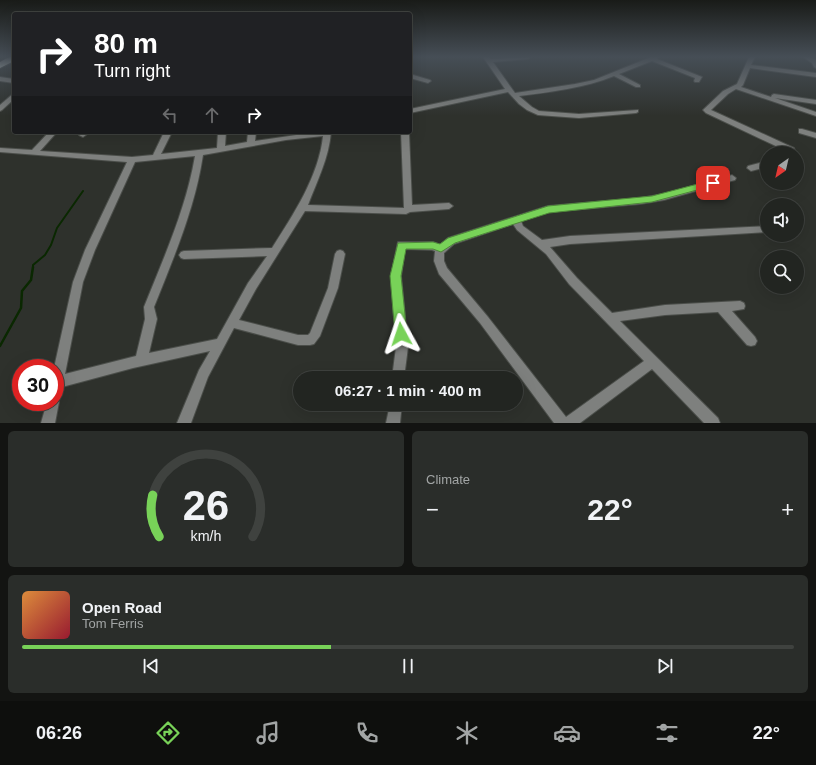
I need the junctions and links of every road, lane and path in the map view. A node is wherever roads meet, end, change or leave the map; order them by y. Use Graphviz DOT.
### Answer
graph roads {
  1 [pos="413,77"];
  2 [pos="500,77"];
  3 [pos="607,77"];
  4 [pos="621,77"];
  5 [pos="698,77"];
  6 [pos="743,77"];
  7 [pos="0,79"];
  8 [pos="12,81"];
  9 [pos="428,81"];
  10 [pos="697,82"];
  11 [pos="638,86"];
  12 [pos="735,87"];
  13 [pos="512,93"];
  14 [pos="758,94"];
  15 [pos="12,97"];
  16 [pos="816,102"];
  17 [pos="0,108"];
  18 [pos="412,111"];
  19 [pos="636,111"];
  20 [pos="816,114"];
  21 [pos="802,131"];
  22 [pos="51,134"];
  23 [pos="167,134"];
  24 [pos="222,134"];
  25 [pos="252,134"];
  26 [pos="314,134"];
  27 [pos="327,134"];
  28 [pos="404,134"];
  29 [pos="816,136"];
  30 [pos="250,144"];
  31 [pos="783,146"];
  32 [pos="221,149"];
  33 [pos="0,150"];
  34 [pos="33,153"];
  35 [pos="199,153"];
  36 [pos="156,157"];
  37 [pos="132,160"];
  38 [pos="760,166"];
  39 [pos="751,168"];
  40 [pos="732,178"];
  41 [pos="449,206"];
  42 [pos="302,208"];
  43 [pos="408,210"];
  44 [pos="516,221"];
  45 [pos="760,229"];
  46 [pos="542,244"];
  47 [pos="437,250"];
  48 [pos="276,252"];
  49 [pos="340,254"];
  50 [pos="184,255"];
  51 [pos="740,306"];
  52 [pos="721,308"];
  53 [pos="611,318"];
  54 [pos="232,323"];
  55 [pos="751,341"];
  56 [pos="221,344"];
  57 [pos="62,359"];
  58 [pos="141,360"];
  59 [pos="653,362"];
  60 [pos="399,371"];
  61 [pos="64,385"];
  62 [pos="51,411"];
  63 [pos="395,411"];
  64 [pos="48,423"];
  65 [pos="184,423"];
  66 [pos="393,423"];
  67 [pos="562,423"];
  68 [pos="569,423"];
  69 [pos="714,423"];
  1 -- 9 [label="street"];
  2 -- 13 [label="street"];
  3 -- 13 [label="street"];
  4 -- 11 [label="street"];
  5 -- 10 [label="street"];
  6 -- 12 [label="street"];
  7 -- 8 [label="street"];
  12 -- 14 [label="street"];
  12 -- 31 [label="street"];
  13 -- 18 [label="street"];
  13 -- 19 [label="street"];
  14 -- 16 [label="street"];
  14 -- 20 [label="street"];
  15 -- 17 [label="street"];
  21 -- 29 [label="street"];
  22 -- 34 [label="street"];
  23 -- 36 [label="street"];
  24 -- 32 [label="street"];
  25 -- 30 [label="street"];
  26 -- 30 [label="street"];
  27 -- 42 [label="street"];
  28 -- 43 [label="street"];
  30 -- 32 [label="street"];
  32 -- 35 [label="street"];
  33 -- 34 [label="street"];
  34 -- 37 [label="street"];
  35 -- 36 [label="street"];
  35 -- 58 [label="street"];
  36 -- 37 [label="street"];
  37 -- 57 [label="street"];
  38 -- 39 [label="street"];
  40 -- 44 [label="street"];
  41 -- 43 [label="street"];
  42 -- 43 [label="street"];
  42 -- 48 [label="street"];
  44 -- 46 [label="street"];
  44 -- 47 [label="street"];
  45 -- 46 [label="street"];
  46 -- 53 [label="street"];
  47 -- 60 [label="street"];
  47 -- 67 [label="street"];
  48 -- 50 [label="street"];
  48 -- 54 [label="street"];
  49 -- 54 [label="street"];
  51 -- 52 [label="street"];
  52 -- 53 [label="street"];
  52 -- 55 [label="street"];
  53 -- 59 [label="street"];
  54 -- 56 [label="street"];
  56 -- 58 [label="street"];
  56 -- 65 [label="street"];
  58 -- 61 [label="street"];
  59 -- 68 [label="street"];
  59 -- 69 [label="street"];
  62 -- 64 [label="street"];
  63 -- 66 [label="street"];
}
